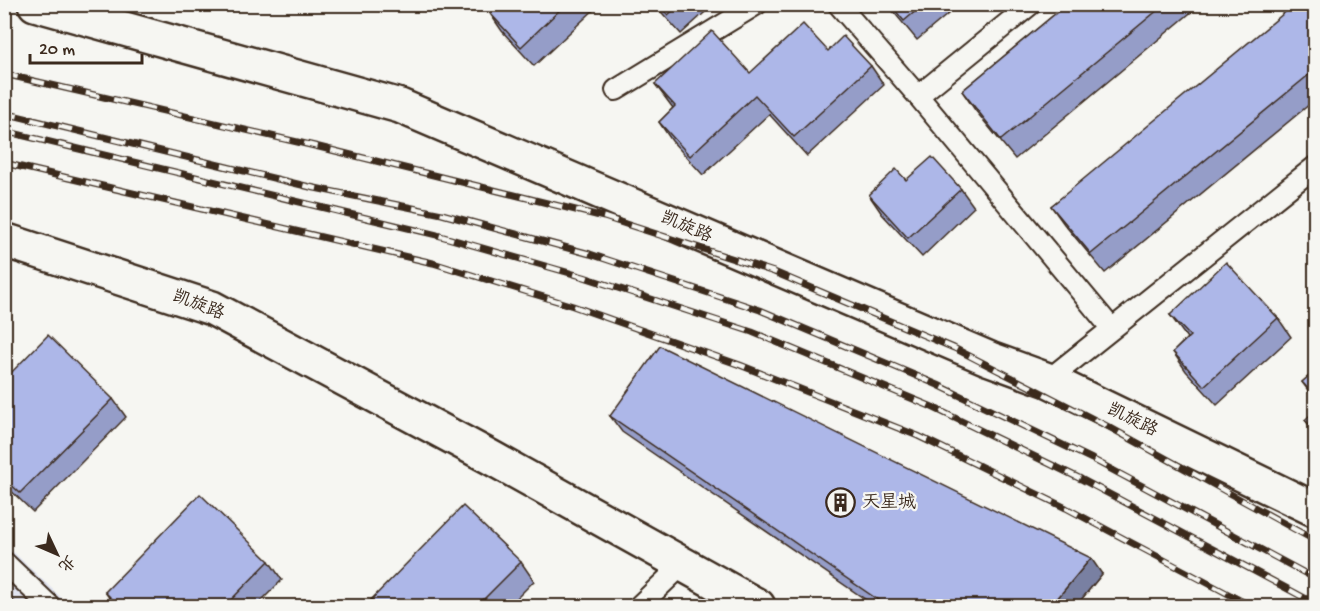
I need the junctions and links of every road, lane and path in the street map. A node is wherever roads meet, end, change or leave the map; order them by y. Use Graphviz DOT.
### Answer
graph roads {
  1 [pos="35,4"];
  2 [pos="757,4"];
  3 [pos="838,4"];
  4 [pos="1031,4"];
  5 [pos="616,90"];
  6 [pos="918,96"];
  7 [pos="1316,166"];
  8 [pos="4,240"];
  9 [pos="1112,329"];
  10 [pos="1048,380"];
  11 [pos="1316,510"];
  12 [pos="4,562"];
  13 [pos="683,564"];
  14 [pos="50,606"];
  15 [pos="639,606"];
  16 [pos="758,606"];
  1 -- 10 [label="street, 凯旋路"];
  2 -- 5 [label="lane"];
  3 -- 6 [label="lane"];
  4 -- 6 [label="lane"];
  6 -- 9 [label="lane"];
  7 -- 9 [label="lane"];
  8 -- 13 [label="street, 凯旋路"];
  9 -- 10 [label="lane"];
  10 -- 11 [label="street, 凯旋路"];
  12 -- 14 [label="lane"];
  13 -- 15 [label="lane"];
  13 -- 16 [label="street, 凯旋路"];
}
